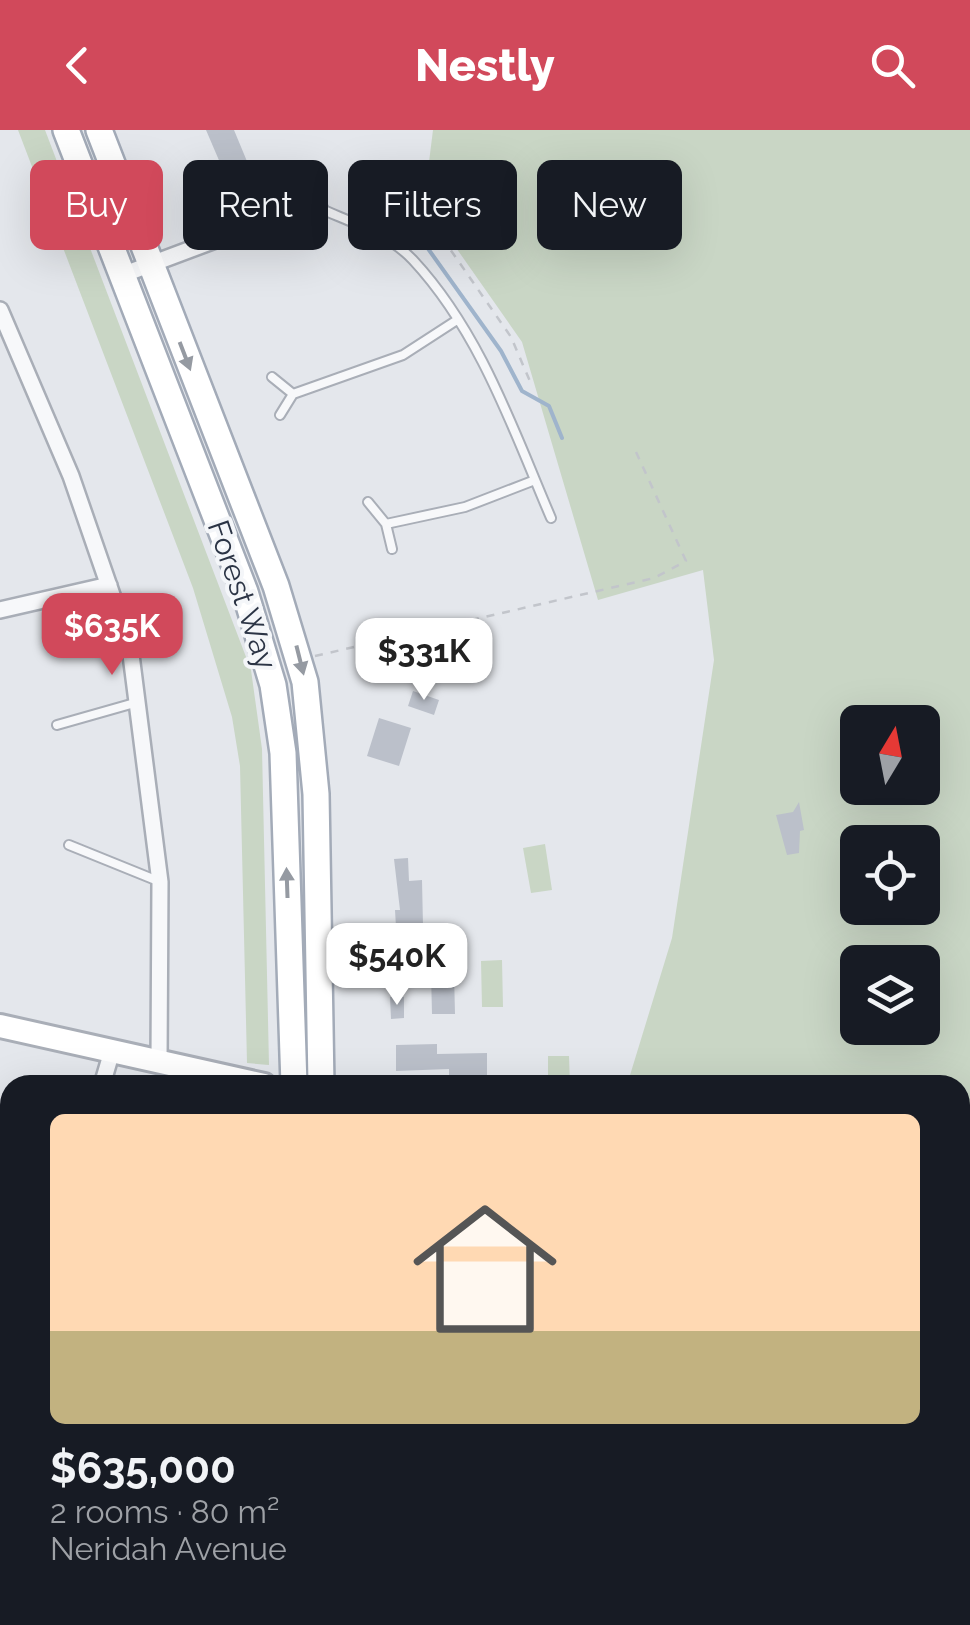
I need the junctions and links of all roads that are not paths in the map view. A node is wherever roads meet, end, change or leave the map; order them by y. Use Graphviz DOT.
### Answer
graph roads {
  1 [pos="66,130"];
  2 [pos="99,130"];
  3 [pos="190,250"];
  4 [pos="399,250"];
  5 [pos="150,265"];
  6 [pos="122,275"];
  7 [pos="0,310"];
  8 [pos="457,320"];
  9 [pos="272,376"];
  10 [pos="294,394"];
  11 [pos="280,415"];
  12 [pos="535,480"];
  13 [pos="368,502"];
  14 [pos="551,518"];
  15 [pos="386,524"];
  16 [pos="392,548"];
  17 [pos="108,584"];
  18 [pos="0,610"];
  19 [pos="138,702"];
  20 [pos="56,725"];
  21 [pos="69,845"];
  22 [pos="160,882"];
  23 [pos="0,1026"];
  24 [pos="112,1051"];
  25 [pos="159,1062"];
  26 [pos="105,1075"];
  27 [pos="218,1075"];
  28 [pos="294,1075"];
  29 [pos="321,1075"];
  1 -- 6 [label="main road, Forest Way"];
  2 -- 5 [label="main road, Forest Way"];
  3 -- 5 [label="street"];
  4 -- 8 [label="lane"];
  5 -- 6 [label="street"];
  5 -- 29 [label="main road, Forest Way, one-way"];
  28 -- 6 [label="main road, Forest Way, one-way"];
  7 -- 17 [label="street"];
  8 -- 10 [label="lane"];
  8 -- 12 [label="lane"];
  9 -- 10 [label="lane"];
  10 -- 11 [label="lane"];
  12 -- 14 [label="lane"];
  12 -- 15 [label="lane"];
  13 -- 15 [label="lane"];
  15 -- 16 [label="lane"];
  17 -- 18 [label="street"];
  17 -- 19 [label="street"];
  19 -- 20 [label="lane"];
  19 -- 22 [label="street"];
  21 -- 22 [label="lane"];
  22 -- 25 [label="street"];
  23 -- 24 [label="street"];
  24 -- 25 [label="street"];
  24 -- 26 [label="street"];
  25 -- 27 [label="street"];
}
